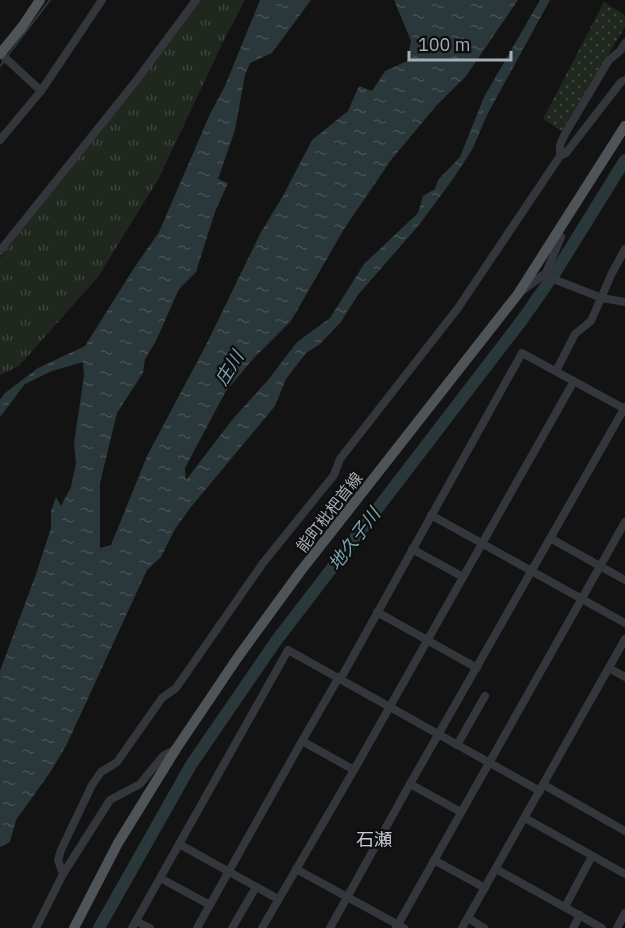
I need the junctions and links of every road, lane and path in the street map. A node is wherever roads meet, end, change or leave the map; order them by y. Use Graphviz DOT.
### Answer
graph roads {
  1 [pos="40,0"];
  2 [pos="102,0"];
  3 [pos="196,0"];
  4 [pos="625,43"];
  5 [pos="0,54"];
  6 [pos="625,80"];
  7 [pos="41,91"];
  8 [pos="625,126"];
  9 [pos="0,140"];
  10 [pos="560,156"];
  11 [pos="558,232"];
  12 [pos="625,249"];
  13 [pos="0,251"];
  14 [pos="545,275"];
  15 [pos="518,294"];
  16 [pos="602,298"];
  17 [pos="625,302"];
  18 [pos="556,371"];
  19 [pos="574,381"];
  20 [pos="625,408"];
  21 [pos="431,515"];
  22 [pos="625,522"];
  23 [pos="550,538"];
  24 [pos="621,538"];
  25 [pos="482,543"];
  26 [pos="412,549"];
  27 [pos="600,566"];
  28 [pos="531,572"];
  29 [pos="463,577"];
  30 [pos="625,580"];
  31 [pos="582,599"];
  32 [pos="377,612"];
  33 [pos="625,623"];
  34 [pos="625,639"];
  35 [pos="427,641"];
  36 [pos="477,668"];
  37 [pos="609,668"];
  38 [pos="625,677"];
  39 [pos="340,678"];
  40 [pos="485,696"];
  41 [pos="390,707"];
  42 [pos="439,735"];
  43 [pos="302,741"];
  44 [pos="457,745"];
  45 [pos="176,749"];
  46 [pos="490,763"];
  47 [pos="354,770"];
  48 [pos="410,784"];
  49 [pos="542,788"];
  50 [pos="461,812"];
  51 [pos="525,818"];
  52 [pos="625,831"];
  53 [pos="179,844"];
  54 [pos="592,856"];
  55 [pos="434,860"];
  56 [pos="296,869"];
  57 [pos="496,869"];
  58 [pos="228,872"];
  59 [pos="63,874"];
  60 [pos="625,874"];
  61 [pos="160,878"];
  62 [pos="256,887"];
  63 [pos="485,888"];
  64 [pos="348,898"];
  65 [pos="278,899"];
  66 [pos="210,905"];
  67 [pos="565,907"];
  68 [pos="625,913"];
  69 [pos="580,915"];
  70 [pos="468,918"];
  71 [pos="134,924"];
  72 [pos="399,927"];
  73 [pos="36,928"];
  74 [pos="74,928"];
  75 [pos="150,928"];
  76 [pos="197,928"];
  77 [pos="232,928"];
  78 [pos="262,928"];
  79 [pos="330,928"];
  80 [pos="462,928"];
  81 [pos="484,928"];
  82 [pos="573,928"];
  83 [pos="602,928"];
  84 [pos="617,928"];
  1 -- 5 [label="main road"];
  2 -- 7 [label="street"];
  3 -- 13 [label="street"];
  4 -- 10 [label="street"];
  5 -- 7 [label="street"];
  6 -- 10 [label="street"];
  7 -- 9 [label="street"];
  8 -- 11 [label="main road, 能町枇杷首線"];
  10 -- 59 [label="street"];
  11 -- 14 [label="street"];
  11 -- 15 [label="main road, 能町枇杷首線"];
  12 -- 16 [label="street"];
  14 -- 15 [label="street"];
  14 -- 16 [label="street"];
  15 -- 45 [label="main road, 能町枇杷首線"];
  16 -- 17 [label="street"];
  16 -- 18 [label="street"];
  18 -- 19 [label="street"];
  18 -- 21 [label="street"];
  19 -- 20 [label="street"];
  19 -- 25 [label="street"];
  20 -- 23 [label="street"];
  21 -- 25 [label="street"];
  21 -- 26 [label="street"];
  22 -- 24 [label="street"];
  23 -- 27 [label="street"];
  23 -- 28 [label="street"];
  24 -- 27 [label="street"];
  25 -- 28 [label="street"];
  25 -- 29 [label="street"];
  26 -- 29 [label="street"];
  26 -- 32 [label="street"];
  27 -- 30 [label="street"];
  27 -- 31 [label="street"];
  28 -- 31 [label="street"];
  28 -- 36 [label="street"];
  29 -- 35 [label="street"];
  31 -- 33 [label="street"];
  31 -- 46 [label="street"];
  32 -- 35 [label="street"];
  32 -- 39 [label="street"];
  34 -- 37 [label="street"];
  35 -- 36 [label="street"];
  35 -- 41 [label="street"];
  36 -- 42 [label="street"];
  37 -- 38 [label="street"];
  37 -- 49 [label="street"];
  39 -- 41 [label="street"];
  39 -- 43 [label="street"];
  39 -- 53 [label="street"];
  40 -- 44 [label="street"];
  41 -- 42 [label="street"];
  41 -- 47 [label="street"];
  42 -- 44 [label="street"];
  42 -- 48 [label="street"];
  43 -- 47 [label="street"];
  43 -- 58 [label="street"];
  44 -- 46 [label="street"];
  45 -- 59 [label="street"];
  45 -- 74 [label="main road, 能町枇杷首線"];
  46 -- 49 [label="street"];
  46 -- 50 [label="street"];
  47 -- 56 [label="street"];
  48 -- 50 [label="street"];
  48 -- 64 [label="street"];
  49 -- 51 [label="street"];
  49 -- 52 [label="street"];
  50 -- 55 [label="street"];
  51 -- 54 [label="street"];
  51 -- 57 [label="street"];
  53 -- 58 [label="street"];
  53 -- 61 [label="street"];
  54 -- 60 [label="street"];
  54 -- 67 [label="street"];
  55 -- 63 [label="street"];
  55 -- 72 [label="street"];
  56 -- 64 [label="street"];
  56 -- 65 [label="street"];
  57 -- 63 [label="street"];
  57 -- 67 [label="street"];
  58 -- 62 [label="street"];
  58 -- 66 [label="street"];
  59 -- 73 [label="street"];
  61 -- 66 [label="street"];
  61 -- 71 [label="street"];
  62 -- 65 [label="street"];
  62 -- 77 [label="street"];
  63 -- 70 [label="street"];
  64 -- 72 [label="street"];
  64 -- 79 [label="street"];
  65 -- 78 [label="street"];
  66 -- 76 [label="street"];
  67 -- 69 [label="street"];
  68 -- 84 [label="street"];
  69 -- 82 [label="street"];
  69 -- 83 [label="street"];
  70 -- 80 [label="street"];
  70 -- 81 [label="street"];
  71 -- 75 [label="street"];
}
